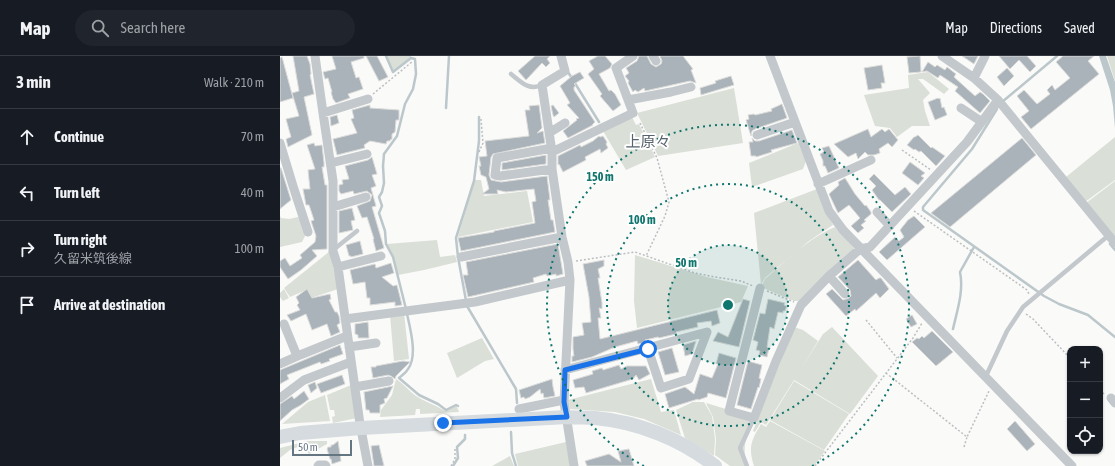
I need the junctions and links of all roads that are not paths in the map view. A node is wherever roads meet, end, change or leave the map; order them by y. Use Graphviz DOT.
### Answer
graph roads {
  1 [pos="315,56"];
  2 [pos="561,56"];
  3 [pos="633,56"];
  4 [pos="770,56"];
  5 [pos="942,56"];
  6 [pos="985,56"];
  7 [pos="511,74"];
  8 [pos="974,78"];
  9 [pos="542,85"];
  10 [pos="692,86"];
  11 [pos="368,99"];
  12 [pos="628,100"];
  13 [pos="998,100"];
  14 [pos="961,108"];
  15 [pos="322,114"];
  16 [pos="565,122"];
  17 [pos="795,122"];
  18 [pos="982,122"];
  19 [pos="549,133"];
  20 [pos="757,135"];
  21 [pos="280,143"];
  22 [pos="552,150"];
  23 [pos="366,154"];
  24 [pos="871,160"];
  25 [pos="331,163"];
  26 [pos="552,169"];
  27 [pos="818,184"];
  28 [pos="366,197"];
  29 [pos="333,207"];
  30 [pos="877,212"];
  31 [pos="890,226"];
  32 [pos="357,231"];
  33 [pos="308,232"];
  34 [pos="1109,235"];
  35 [pos="562,237"];
  36 [pos="1115,243"];
  37 [pos="860,249"];
  38 [pos="333,251"];
  39 [pos="381,256"];
  40 [pos="461,257"];
  41 [pos="338,267"];
  42 [pos="829,276"];
  43 [pos="570,280"];
  44 [pos="760,288"];
  45 [pos="845,294"];
  46 [pos="345,319"];
  47 [pos="284,324"];
  48 [pos="347,336"];
  49 [pos="376,343"];
  50 [pos="349,347"];
  51 [pos="648,349"];
  52 [pos="297,356"];
  53 [pos="351,362"];
  54 [pos="280,364"];
  55 [pos="565,370"];
  56 [pos="990,380"];
  57 [pos="389,381"];
  58 [pos="355,387"];
  59 [pos="280,398"];
  60 [pos="564,400"];
  61 [pos="519,410"];
  62 [pos="567,417"];
  63 [pos="754,418"];
  64 [pos="361,428"];
  65 [pos="280,437"];
  66 [pos="318,466"];
  67 [pos="326,466"];
  68 [pos="368,466"];
  69 [pos="574,466"];
  70 [pos="715,466"];
  71 [pos="747,466"];
  72 [pos="1072,466"];
  1 -- 15 [label="street"];
  2 -- 9 [label="street"];
  3 -- 12 [label="street"];
  4 -- 17 [label="street"];
  5 -- 8 [label="street"];
  6 -- 8 [label="street"];
  7 -- 9 [label="lane"];
  8 -- 13 [label="street"];
  9 -- 19 [label="street"];
  10 -- 12 [label="street"];
  11 -- 15 [label="street"];
  12 -- 22 [label="street"];
  13 -- 18 [label="street"];
  13 -- 34 [label="street"];
  14 -- 18 [label="street"];
  15 -- 25 [label="street"];
  16 -- 19 [label="street"];
  17 -- 20 [label="street"];
  17 -- 27 [label="street"];
  18 -- 31 [label="street"];
  19 -- 22 [label="street"];
  21 -- 33 [label="street"];
  22 -- 26 [label="street"];
  22 -- 26 [label="street"];
  23 -- 25 [label="street"];
  24 -- 27 [label="street"];
  25 -- 29 [label="street"];
  26 -- 35 [label="street"];
  27 -- 37 [label="street"];
  28 -- 29 [label="street"];
  29 -- 38 [label="street"];
  30 -- 31 [label="street"];
  31 -- 37 [label="street"];
  32 -- 38 [label="lane"];
  34 -- 36 [label="street"];
  34 -- 56 [label="lane"];
  35 -- 40 [label="street"];
  35 -- 43 [label="street"];
  37 -- 42 [label="street"];
  37 -- 56 [label="street"];
  38 -- 41 [label="street"];
  39 -- 41 [label="street"];
  41 -- 46 [label="street"];
  42 -- 45 [label="street"];
  42 -- 63 [label="street"];
  43 -- 46 [label="street"];
  43 -- 55 [label="street"];
  44 -- 63 [label="street"];
  46 -- 48 [label="street"];
  47 -- 52 [label="street"];
  48 -- 50 [label="street"];
  48 -- 52 [label="street"];
  49 -- 50 [label="street"];
  50 -- 53 [label="street"];
  51 -- 51 [label="street"];
  51 -- 55 [label="street"];
  52 -- 54 [label="street"];
  53 -- 58 [label="street"];
  53 -- 59 [label="street"];
  55 -- 60 [label="street"];
  56 -- 72 [label="street"];
  57 -- 58 [label="street"];
  58 -- 64 [label="street"];
  60 -- 61 [label="street"];
  60 -- 62 [label="street"];
  62 -- 64 [label="main road"];
  62 -- 69 [label="street"];
  62 -- 70 [label="main road"];
  63 -- 71 [label="lane"];
  64 -- 65 [label="main road"];
  64 -- 68 [label="street"];
  66 -- 67 [label="street"];
}
